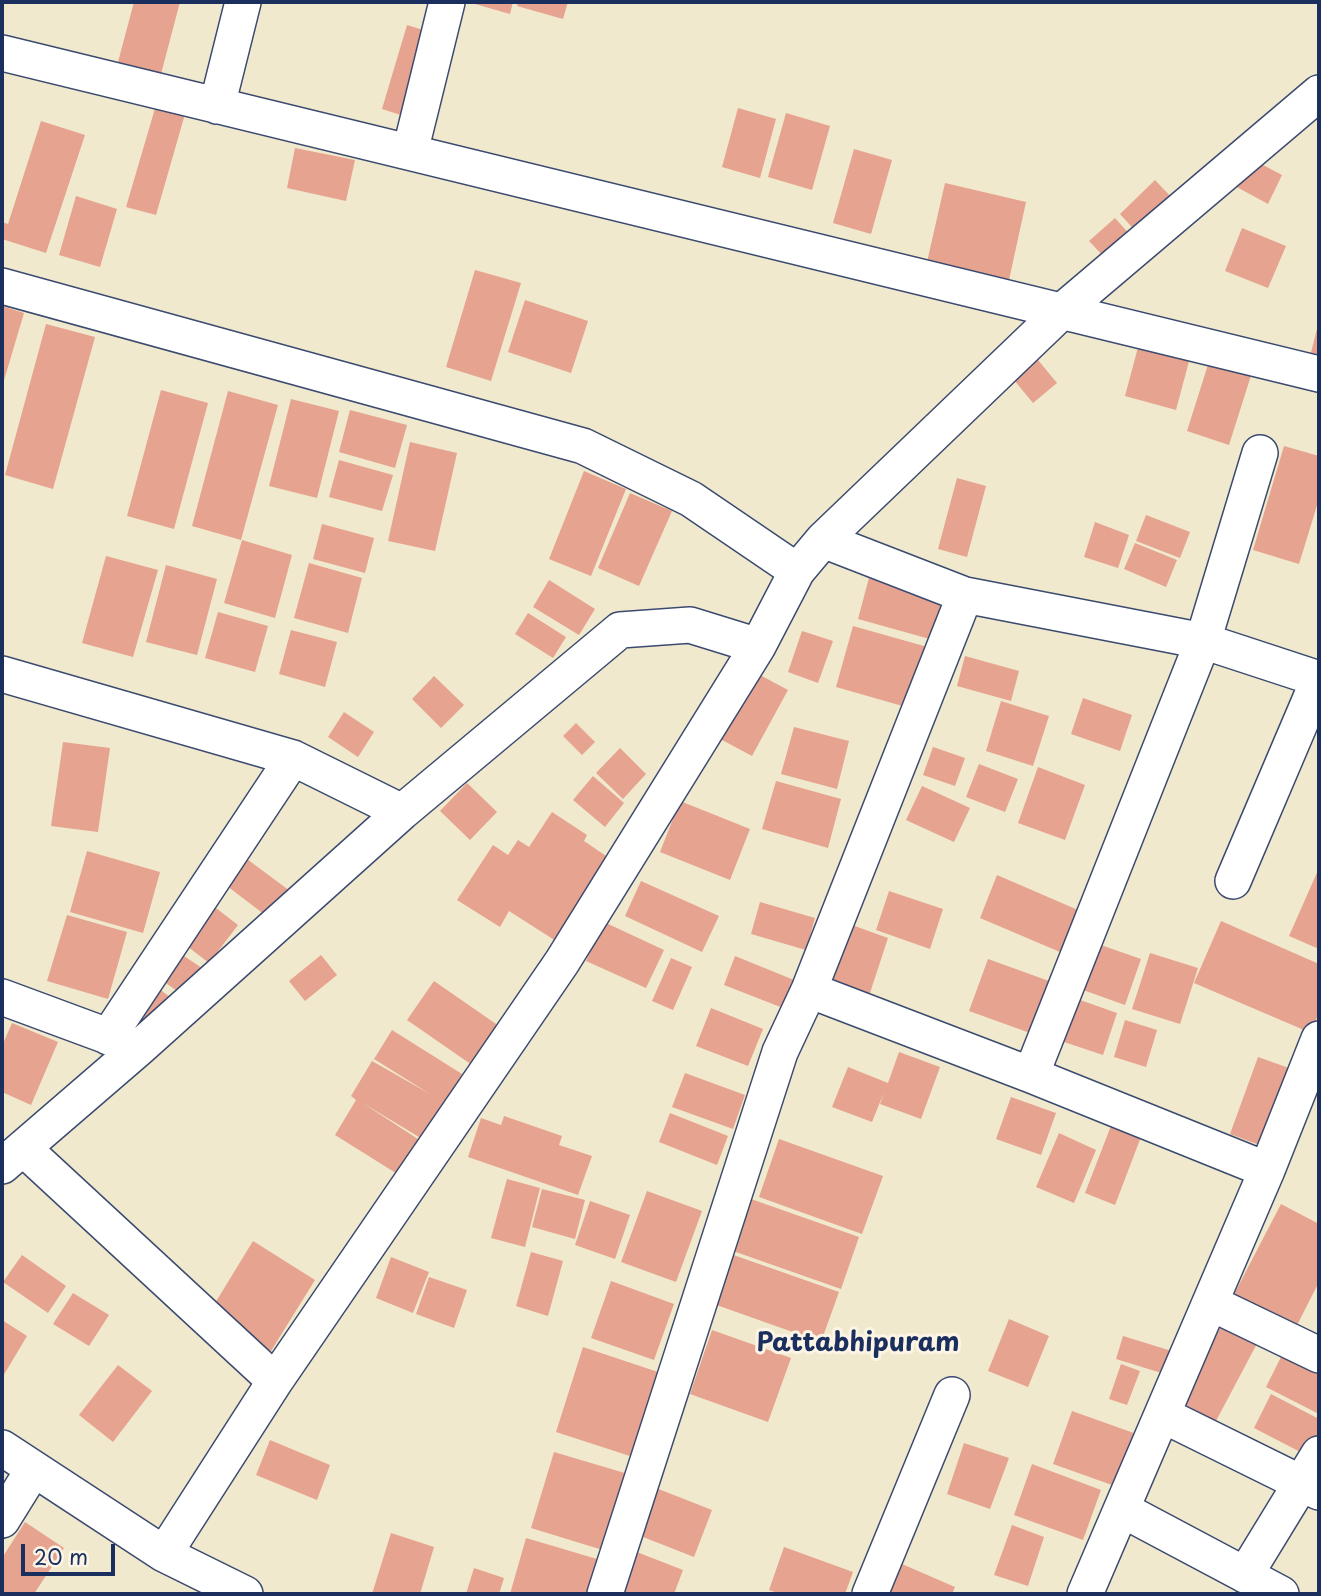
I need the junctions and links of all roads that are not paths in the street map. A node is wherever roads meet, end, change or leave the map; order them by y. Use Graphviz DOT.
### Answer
graph roads {
  1 [pos="243,2"];
  2 [pos="447,2"];
  3 [pos="2,53"];
  4 [pos="1319,93"];
  5 [pos="217,106"];
  6 [pos="410,152"];
  7 [pos="2,286"];
  8 [pos="1062,312"];
  9 [pos="1319,374"];
  10 [pos="1260,453"];
  11 [pos="823,540"];
  12 [pos="797,571"];
  13 [pos="965,595"];
  14 [pos="1203,641"];
  15 [pos="758,646"];
  16 [pos="2,674"];
  17 [pos="1319,679"];
  18 [pos="293,758"];
  19 [pos="402,811"];
  20 [pos="1233,881"];
  21 [pos="809,990"];
  22 [pos="2,997"];
  23 [pos="1319,1039"];
  24 [pos="124,1042"];
  25 [pos="1031,1075"];
  26 [pos="12,1157"];
  27 [pos="1267,1170"];
  28 [pos="1211,1303"];
  29 [pos="1319,1355"];
  30 [pos="275,1381"];
  31 [pos="952,1395"];
  32 [pos="1163,1415"];
  33 [pos="2,1448"];
  34 [pos="1319,1454"];
  35 [pos="33,1470"];
  36 [pos="1310,1488"];
  37 [pos="1122,1510"];
  38 [pos="2,1520"];
  39 [pos="164,1553"];
  40 [pos="1245,1575"];
  41 [pos="245,1594"];
  42 [pos="605,1594"];
  43 [pos="870,1594"];
  44 [pos="1085,1594"];
  45 [pos="1281,1594"];
  1 -- 5 [label="street"];
  2 -- 6 [label="street"];
  3 -- 5 [label="street"];
  4 -- 8 [label="street"];
  5 -- 6 [label="street"];
  6 -- 8 [label="street"];
  7 -- 12 [label="street"];
  8 -- 9 [label="street"];
  8 -- 11 [label="street"];
  10 -- 14 [label="street"];
  11 -- 12 [label="street"];
  11 -- 13 [label="street"];
  12 -- 15 [label="street"];
  13 -- 14 [label="street"];
  13 -- 21 [label="street"];
  14 -- 17 [label="street"];
  14 -- 25 [label="street"];
  15 -- 19 [label="street"];
  15 -- 30 [label="street"];
  16 -- 18 [label="street"];
  17 -- 20 [label="street"];
  18 -- 19 [label="street"];
  18 -- 24 [label="street"];
  19 -- 24 [label="street"];
  21 -- 25 [label="street"];
  21 -- 42 [label="street"];
  22 -- 24 [label="street"];
  23 -- 27 [label="street"];
  24 -- 26 [label="street"];
  25 -- 27 [label="street"];
  26 -- 30 [label="street"];
  27 -- 28 [label="street"];
  28 -- 29 [label="street"];
  28 -- 32 [label="street"];
  30 -- 39 [label="street"];
  31 -- 43 [label="street"];
  32 -- 36 [label="street"];
  32 -- 37 [label="street"];
  33 -- 35 [label="street"];
  34 -- 36 [label="street"];
  35 -- 38 [label="street"];
  35 -- 39 [label="street"];
  36 -- 40 [label="street"];
  37 -- 40 [label="street"];
  37 -- 44 [label="street"];
  39 -- 41 [label="street"];
  40 -- 45 [label="street"];
}
